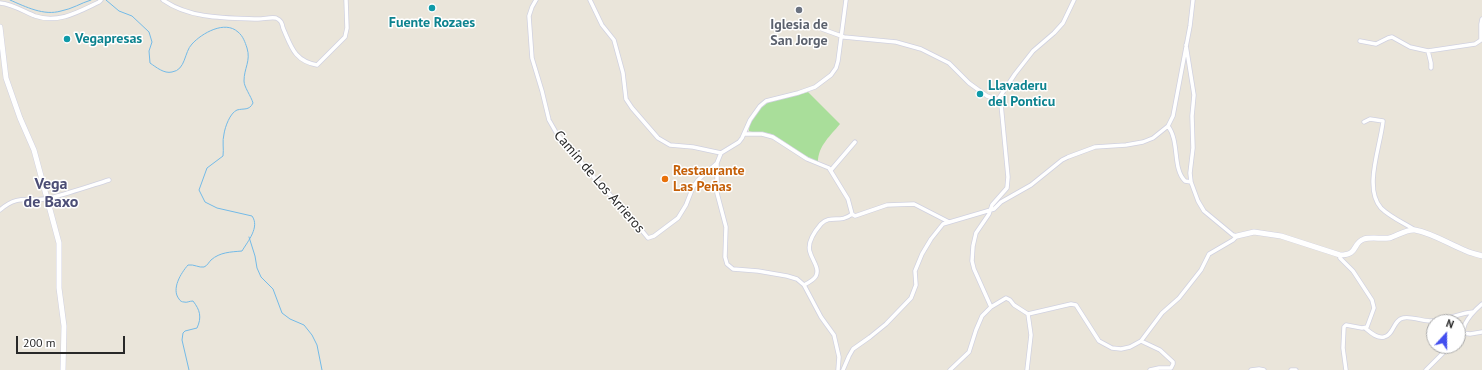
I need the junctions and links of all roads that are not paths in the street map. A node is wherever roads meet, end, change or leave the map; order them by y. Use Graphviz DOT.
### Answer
graph roads {
  1 [pos="101,0"];
  2 [pos="163,0"];
  3 [pos="346,0"];
  4 [pos="536,0"];
  5 [pos="590,0"];
  6 [pos="846,0"];
  7 [pos="1074,0"];
  8 [pos="1193,0"];
  9 [pos="0,3"];
  10 [pos="9,5"];
  11 [pos="0,7"];
  12 [pos="1482,19"];
  13 [pos="0,27"];
  14 [pos="822,29"];
  15 [pos="841,37"];
  16 [pos="1360,41"];
  17 [pos="1186,45"];
  18 [pos="1428,51"];
  19 [pos="1431,68"];
  20 [pos="998,101"];
  21 [pos="1364,122"];
  22 [pos="1168,126"];
  23 [pos="745,134"];
  24 [pos="855,142"];
  25 [pos="721,153"];
  26 [pos="717,163"];
  27 [pos="831,170"];
  28 [pos="109,180"];
  29 [pos="1191,182"];
  30 [pos="48,198"];
  31 [pos="0,210"];
  32 [pos="990,211"];
  33 [pos="852,214"];
  34 [pos="949,222"];
  35 [pos="1415,230"];
  36 [pos="1236,236"];
  37 [pos="1340,256"];
  38 [pos="1482,256"];
  39 [pos="804,285"];
  40 [pos="1482,304"];
  41 [pos="991,307"];
  42 [pos="1473,312"];
  43 [pos="1028,314"];
  44 [pos="1464,314"];
  45 [pos="1426,320"];
  46 [pos="1466,323"];
  47 [pos="1365,328"];
  48 [pos="1482,332"];
  49 [pos="1466,333"];
  50 [pos="1141,341"];
  51 [pos="1442,354"];
  52 [pos="63,370"];
  53 [pos="838,370"];
  54 [pos="844,370"];
  55 [pos="950,370"];
  56 [pos="1027,370"];
  57 [pos="1150,370"];
  58 [pos="1251,370"];
  59 [pos="1264,370"];
  60 [pos="1291,370"];
  61 [pos="1296,370"];
  62 [pos="1346,370"];
  63 [pos="1426,370"];
  1 -- 10 [label="street"];
  2 -- 3 [label="street"];
  4 -- 26 [label="street, Camín de Los Arrieros"];
  5 -- 25 [label="street"];
  6 -- 15 [label="street"];
  7 -- 20 [label="street"];
  8 -- 17 [label="street"];
  9 -- 10 [label="street"];
  10 -- 11 [label="street"];
  12 -- 18 [label="street"];
  13 -- 30 [label="street"];
  14 -- 15 [label="street"];
  15 -- 20 [label="street"];
  15 -- 23 [label="street"];
  16 -- 18 [label="street"];
  17 -- 22 [label="street"];
  17 -- 29 [label="street"];
  18 -- 19 [label="street"];
  20 -- 32 [label="street"];
  21 -- 35 [label="street"];
  22 -- 29 [label="street"];
  22 -- 32 [label="street"];
  23 -- 25 [label="street"];
  23 -- 27 [label="street"];
  24 -- 27 [label="street"];
  25 -- 26 [label="street"];
  26 -- 39 [label="street"];
  27 -- 33 [label="street"];
  28 -- 30 [label="street"];
  29 -- 36 [label="street"];
  30 -- 31 [label="street"];
  30 -- 52 [label="street"];
  32 -- 34 [label="street"];
  32 -- 41 [label="street"];
  33 -- 34 [label="street"];
  33 -- 39 [label="street"];
  34 -- 54 [label="street"];
  35 -- 37 [label="street"];
  35 -- 38 [label="street"];
  36 -- 37 [label="street"];
  36 -- 50 [label="street"];
  37 -- 47 [label="street"];
  39 -- 53 [label="street"];
  40 -- 42 [label="street"];
  41 -- 43 [label="street"];
  41 -- 55 [label="street"];
  42 -- 44 [label="street"];
  42 -- 46 [label="street"];
  43 -- 50 [label="street"];
  43 -- 56 [label="street"];
  45 -- 47 [label="street"];
  47 -- 62 [label="street"];
  48 -- 49 [label="street"];
  50 -- 57 [label="street"];
  51 -- 63 [label="street"];
  58 -- 59 [label="street"];
  60 -- 61 [label="street"];
}
